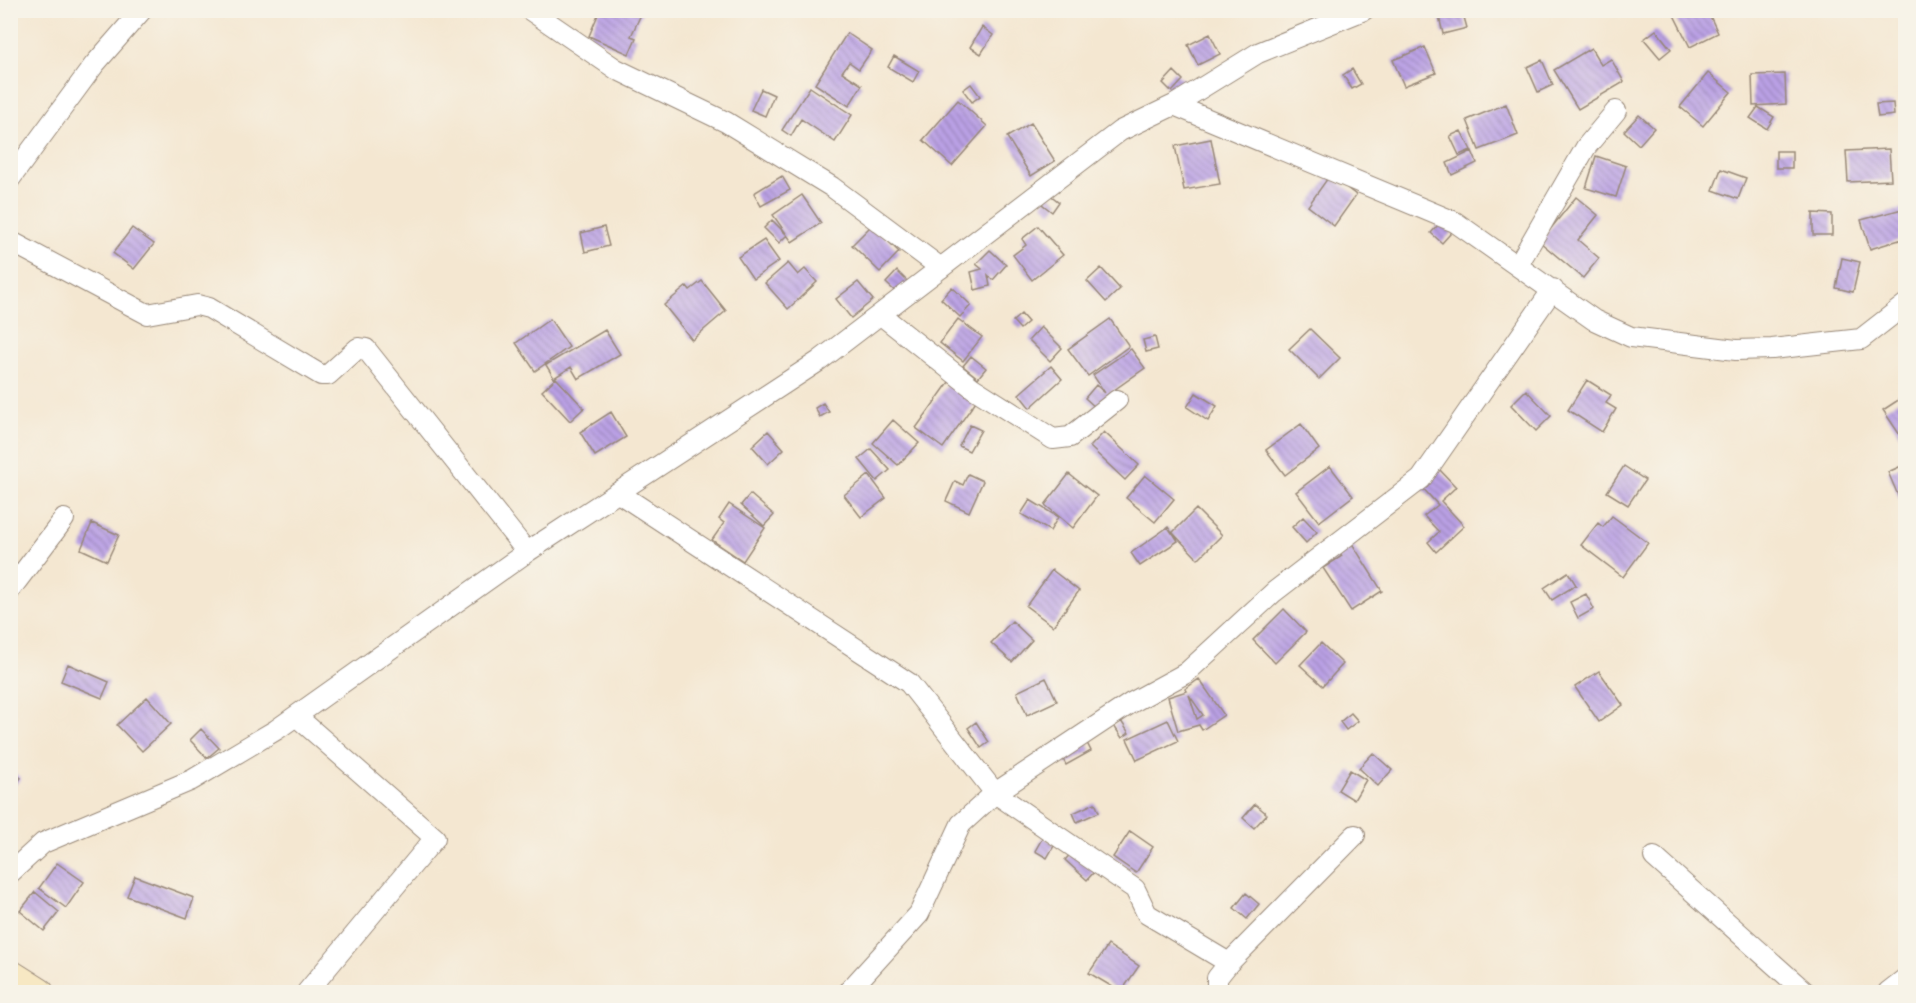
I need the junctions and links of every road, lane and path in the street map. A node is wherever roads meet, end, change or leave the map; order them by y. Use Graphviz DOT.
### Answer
graph roads {
  1 [pos="142,10"];
  2 [pos="530,10"];
  3 [pos="1364,10"];
  4 [pos="1174,105"];
  5 [pos="1616,111"];
  6 [pos="10,179"];
  7 [pos="10,241"];
  8 [pos="1518,265"];
  9 [pos="941,268"];
  10 [pos="1554,289"];
  11 [pos="1905,304"];
  12 [pos="881,315"];
  13 [pos="1117,400"];
  14 [pos="620,494"];
  15 [pos="64,519"];
  16 [pos="527,552"];
  17 [pos="10,590"];
  18 [pos="296,716"];
  19 [pos="995,793"];
  20 [pos="1355,835"];
  21 [pos="1654,857"];
  22 [pos="10,873"];
  23 [pos="1229,963"];
  24 [pos="10,973"];
  25 [pos="1905,978"];
  26 [pos="40,993"];
  27 [pos="307,993"];
  28 [pos="848,993"];
  29 [pos="1217,993"];
  30 [pos="1806,993"];
  31 [pos="1888,993"];
  1 -- 6 [label="street"];
  2 -- 9 [label="street"];
  3 -- 4 [label="street"];
  4 -- 8 [label="street"];
  4 -- 9 [label="street"];
  5 -- 8 [label="street"];
  7 -- 16 [label="street"];
  8 -- 10 [label="street"];
  9 -- 12 [label="street"];
  10 -- 11 [label="street"];
  10 -- 19 [label="street"];
  12 -- 13 [label="street"];
  12 -- 14 [label="street"];
  14 -- 16 [label="street"];
  14 -- 19 [label="street"];
  15 -- 17 [label="street"];
  16 -- 18 [label="street"];
  18 -- 22 [label="street"];
  18 -- 27 [label="street"];
  19 -- 23 [label="street"];
  19 -- 28 [label="street"];
  20 -- 23 [label="street"];
  21 -- 30 [label="street"];
  23 -- 29 [label="street"];
  24 -- 26 [label="main road"];
  25 -- 31 [label="street"];
}
